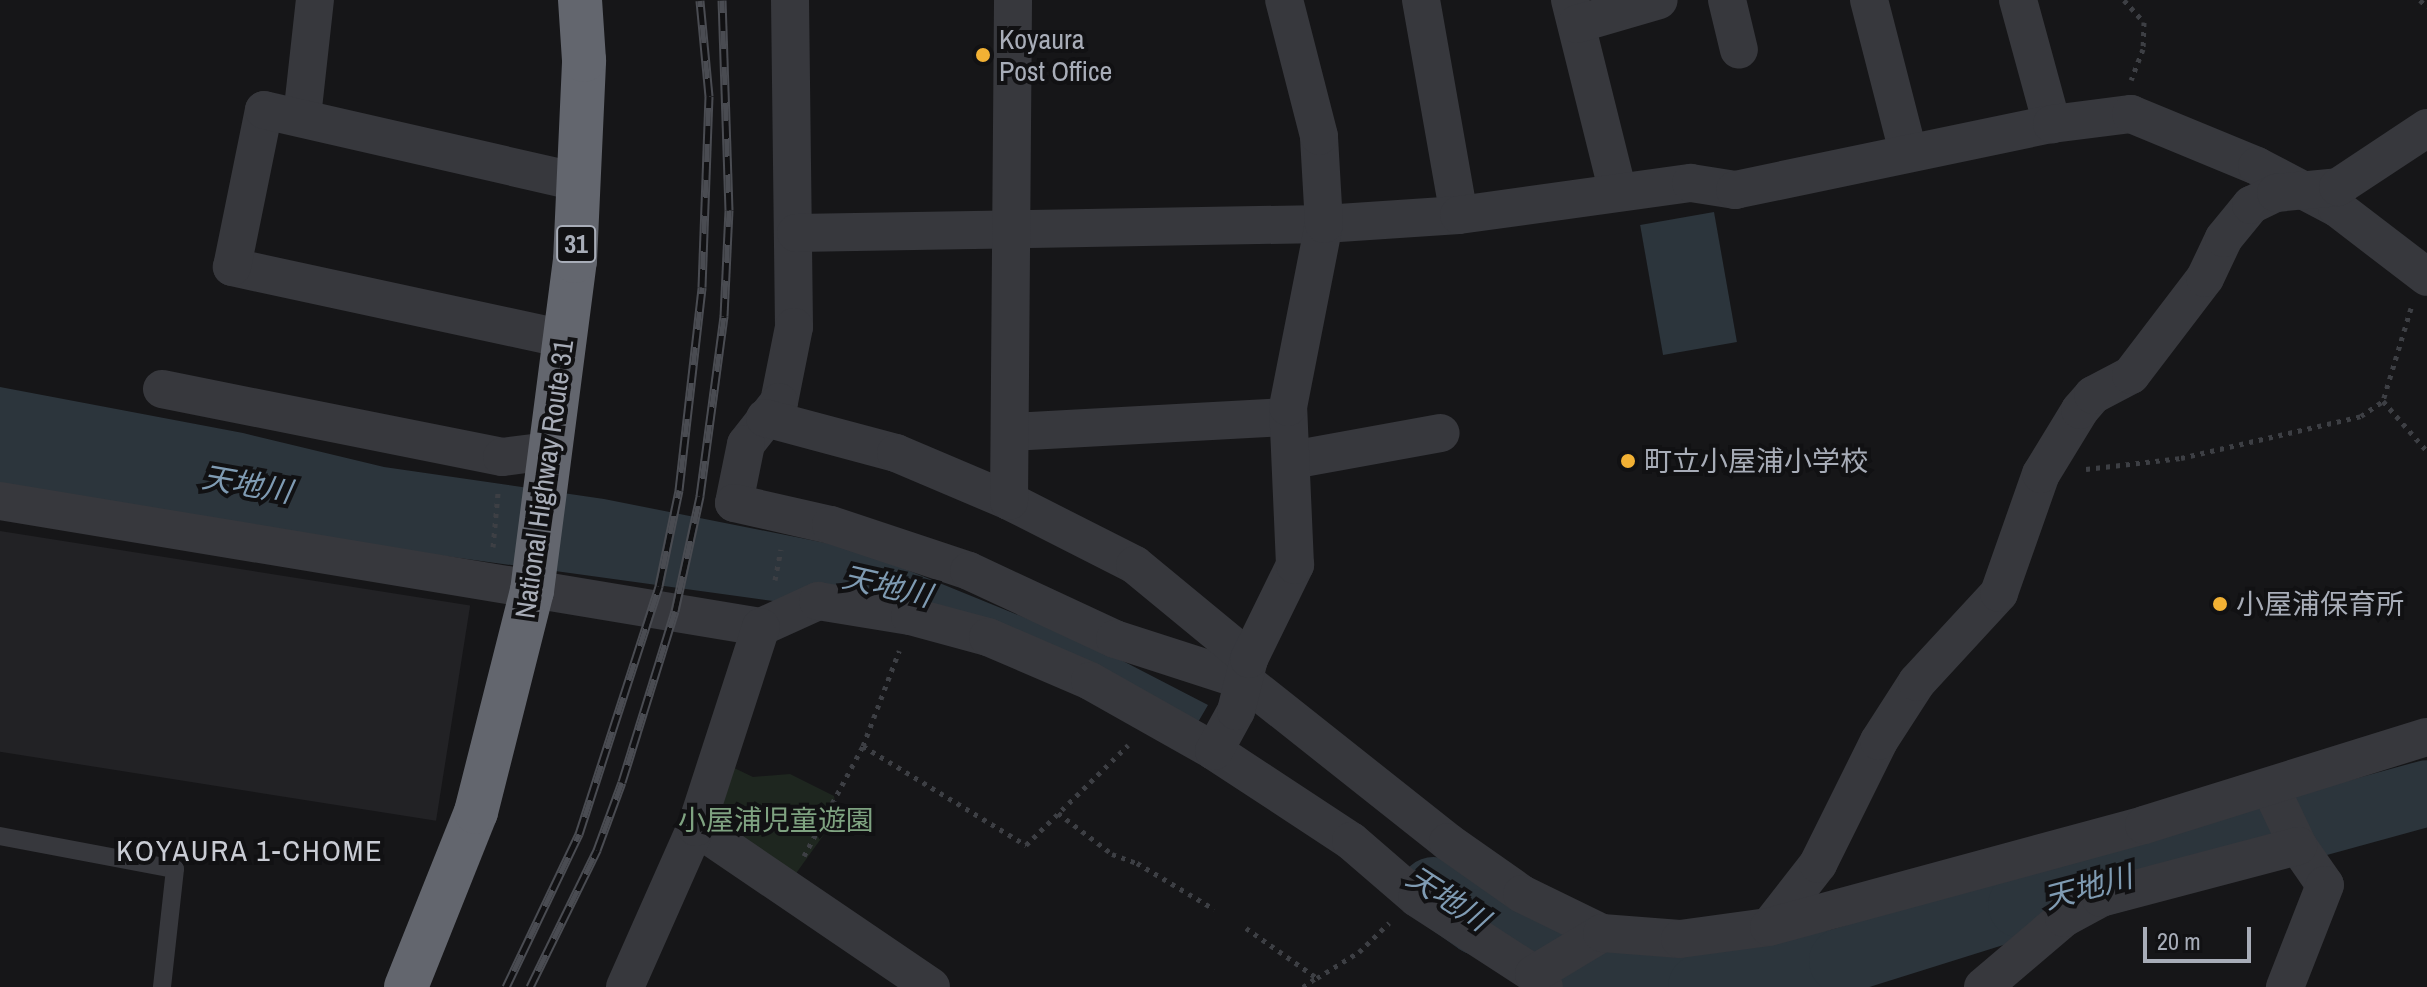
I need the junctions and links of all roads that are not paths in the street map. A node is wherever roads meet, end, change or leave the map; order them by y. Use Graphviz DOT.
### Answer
graph roads {
  1 [pos="315,0"];
  2 [pos="580,0"];
  3 [pos="790,0"];
  4 [pos="1013,0"];
  5 [pos="1284,0"];
  6 [pos="1421,0"];
  7 [pos="1659,0"];
  8 [pos="1727,0"];
  9 [pos="1869,0"];
  10 [pos="2018,0"];
  11 [pos="1574,12"];
  12 [pos="1739,50"];
  13 [pos="302,117"];
  14 [pos="2052,124"];
  15 [pos="2427,128"];
  16 [pos="1908,152"];
  17 [pos="579,182"];
  18 [pos="1618,192"];
  19 [pos="2302,192"];
  20 [pos="1459,215"];
  21 [pos="1324,224"];
  22 [pos="1010,231"];
  23 [pos="796,233"];
  24 [pos="2424,275"];
  25 [pos="565,339"];
  26 [pos="162,389"];
  27 [pos="1288,417"];
  28 [pos="765,418"];
  29 [pos="1010,432"];
  30 [pos="1441,433"];
  31 [pos="1292,460"];
  32 [pos="547,469"];
  33 [pos="0,501"];
  34 [pos="1009,501"];
  35 [pos="533,585"];
  36 [pos="761,627"];
  37 [pos="1243,684"];
  38 [pos="2427,737"];
  39 [pos="1214,751"];
  40 [pos="2270,787"];
  41 [pos="696,827"];
  42 [pos="0,836"];
  43 [pos="2298,846"];
  44 [pos="1769,927"];
  45 [pos="1594,939"];
  46 [pos="1539,980"];
  47 [pos="634,983"];
  48 [pos="162,987"];
  49 [pos="406,987"];
  50 [pos="931,987"];
  51 [pos="1983,987"];
  52 [pos="2285,987"];
  1 -- 13 [label="street"];
  2 -- 17 [label="highway, National Highway Route 31 / 31"];
  3 -- 23 [label="street"];
  4 -- 22 [label="street"];
  5 -- 21 [label="street"];
  6 -- 20 [label="street"];
  7 -- 11 [label="street"];
  8 -- 12 [label="street"];
  9 -- 16 [label="street"];
  10 -- 14 [label="street"];
  11 -- 18 [label="street"];
  13 -- 17 [label="street"];
  13 -- 25 [label="street"];
  14 -- 16 [label="street"];
  14 -- 19 [label="street"];
  15 -- 19 [label="street"];
  16 -- 18 [label="street"];
  17 -- 25 [label="highway, National Highway Route 31 / 31"];
  18 -- 20 [label="street"];
  19 -- 24 [label="street"];
  19 -- 44 [label="street"];
  20 -- 21 [label="street"];
  21 -- 22 [label="street"];
  21 -- 27 [label="street"];
  22 -- 23 [label="street"];
  22 -- 29 [label="street"];
  23 -- 28 [label="street"];
  25 -- 32 [label="highway, National Highway Route 31 / 31"];
  26 -- 32 [label="street"];
  27 -- 29 [label="street"];
  27 -- 31 [label="street"];
  28 -- 34 [label="street"];
  28 -- 37 [label="street"];
  29 -- 34 [label="street"];
  30 -- 31 [label="street"];
  31 -- 37 [label="street"];
  32 -- 35 [label="highway, National Highway Route 31 / 31"];
  33 -- 35 [label="street"];
  34 -- 37 [label="street"];
  35 -- 36 [label="street"];
  35 -- 49 [label="highway, National Highway Route 31 / 31"];
  36 -- 39 [label="street"];
  36 -- 41 [label="street"];
  37 -- 39 [label="street"];
  37 -- 45 [label="street"];
  38 -- 40 [label="street"];
  39 -- 46 [label="street"];
  40 -- 43 [label="street"];
  40 -- 44 [label="street"];
  41 -- 47 [label="street"];
  41 -- 50 [label="street"];
  42 -- 48 [label="lane"];
  43 -- 51 [label="street"];
  43 -- 52 [label="street"];
  44 -- 45 [label="street"];
  45 -- 46 [label="street"];
}
